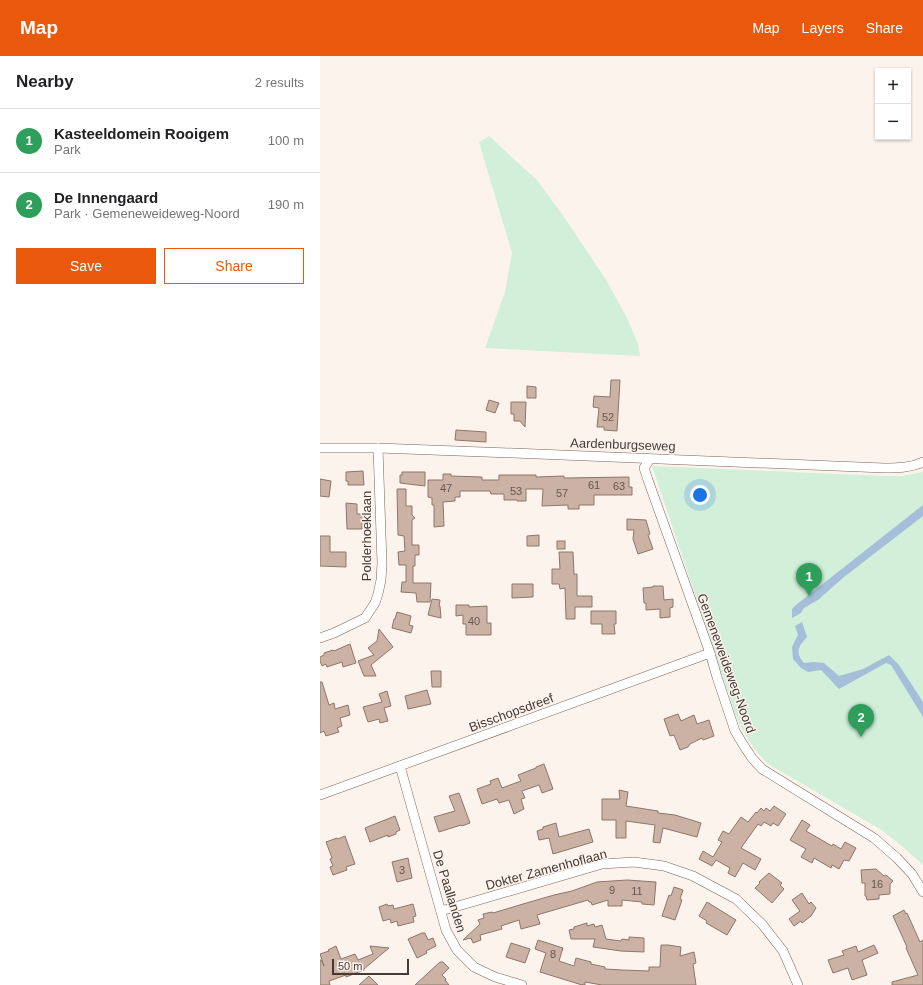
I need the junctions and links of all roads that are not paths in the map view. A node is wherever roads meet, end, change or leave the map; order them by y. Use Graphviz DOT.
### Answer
graph roads {
  1 [pos="320,448"];
  2 [pos="378,448"];
  3 [pos="650,459"];
  4 [pos="923,462"];
  5 [pos="320,638"];
  6 [pos="710,653"];
  7 [pos="400,766"];
  8 [pos="320,795"];
  9 [pos="923,892"];
  10 [pos="440,911"];
  11 [pos="795,984"];
  12 [pos="522,985"];
  1 -- 2 [label="street, Aardenburgseweg"];
  2 -- 3 [label="street, Aardenburgseweg"];
  2 -- 5 [label="street, Polderhoeklaan"];
  3 -- 4 [label="street, Aardenburgseweg"];
  3 -- 6 [label="street, Gemeneweideweg-Noord"];
  6 -- 7 [label="street, Bisschopsdreef"];
  6 -- 9 [label="street, Gemeneweideweg-Noord"];
  7 -- 8 [label="street, Bisschopsdreef"];
  7 -- 10 [label="street, De Paallanden"];
  10 -- 11 [label="street, Dokter Zamenhoflaan"];
  10 -- 12 [label="street, De Paallanden"];
}
